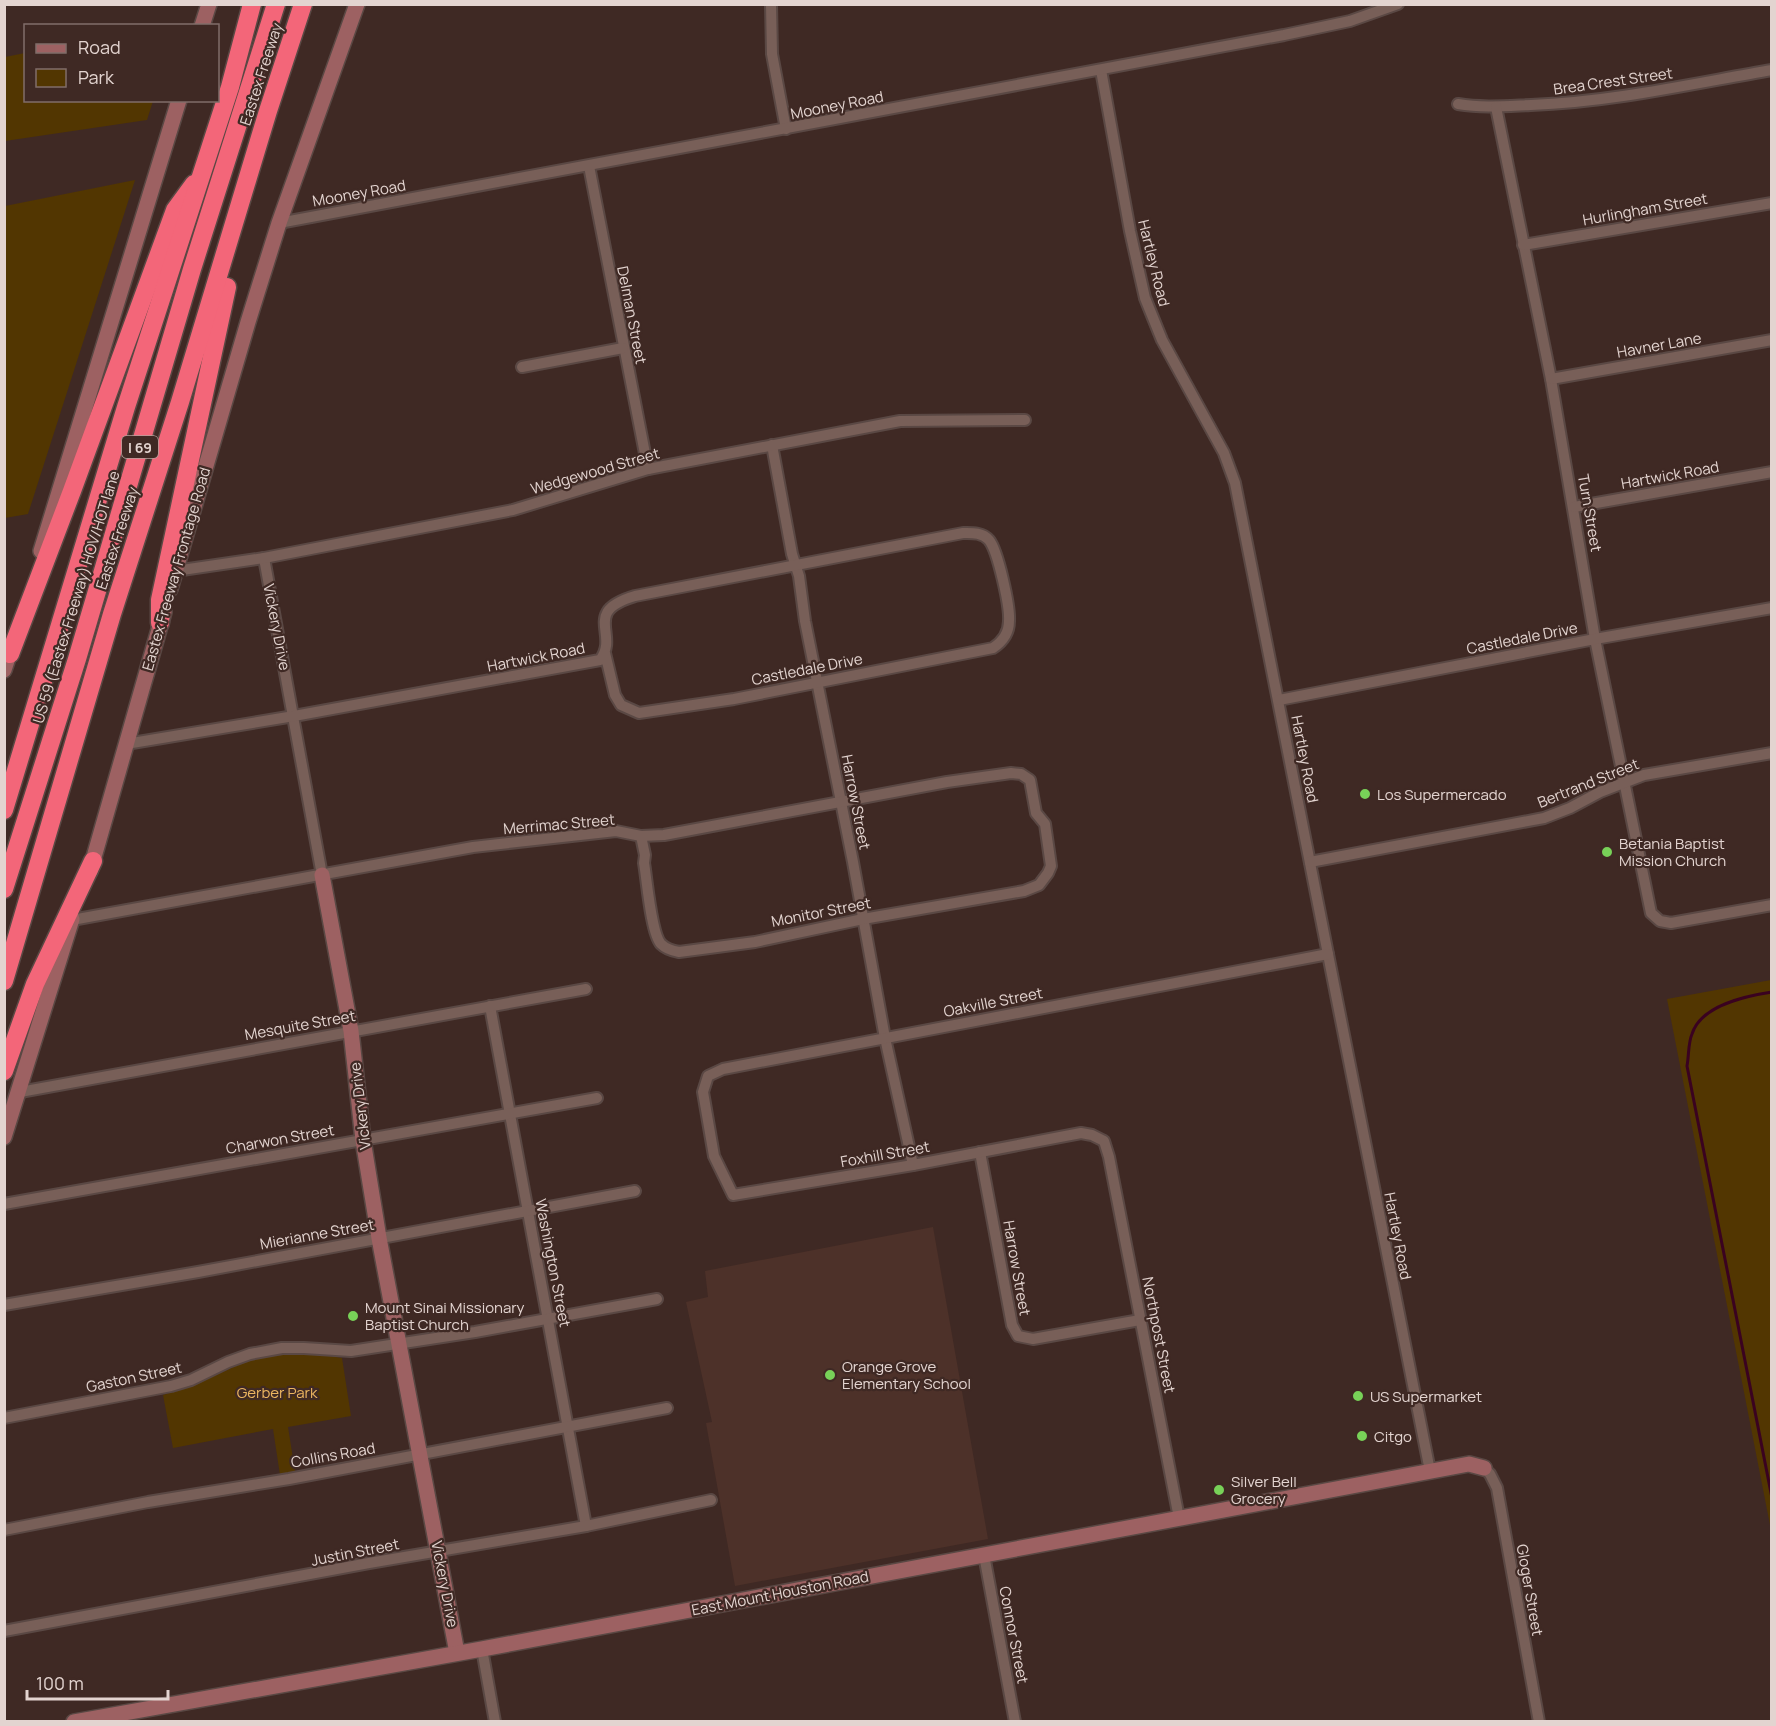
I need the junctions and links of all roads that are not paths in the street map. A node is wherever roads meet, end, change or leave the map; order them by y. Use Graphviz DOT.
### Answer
graph roads {
  1 [pos="209,4"];
  2 [pos="252,4"];
  3 [pos="276,4"];
  4 [pos="303,4"];
  5 [pos="357,4"];
  6 [pos="771,4"];
  7 [pos="1398,4"];
  8 [pos="203,24"];
  9 [pos="1101,70"];
  10 [pos="1772,70"];
  11 [pos="178,102"];
  12 [pos="1458,104"];
  13 [pos="1496,106"];
  14 [pos="268,111"];
  15 [pos="786,129"];
  16 [pos="589,166"];
  17 [pos="204,170"];
  18 [pos="1772,203"];
  19 [pos="279,223"];
  20 [pos="1523,245"];
  21 [pos="1772,340"];
  22 [pos="623,348"];
  23 [pos="522,367"];
  24 [pos="1551,379"];
  25 [pos="1025,420"];
  26 [pos="772,445"];
  27 [pos="648,469"];
  28 [pos="1772,472"];
  29 [pos="1574,507"];
  30 [pos="264,558"];
  31 [pos="796,564"];
  32 [pos="176,571"];
  33 [pos="1004,592"];
  34 [pos="1772,608"];
  35 [pos="160,623"];
  36 [pos="1595,639"];
  37 [pos="605,652"];
  38 [pos="7,662"];
  39 [pos="818,682"];
  40 [pos="1279,700"];
  41 [pos="294,716"];
  42 [pos="126,744"];
  43 [pos="1772,753"];
  44 [pos="1623,783"];
  45 [pos="841,803"];
  46 [pos="4,810"];
  47 [pos="1046,831"];
  48 [pos="641,836"];
  49 [pos="93,861"];
  50 [pos="1310,862"];
  51 [pos="322,875"];
  52 [pos="4,889"];
  53 [pos="1772,905"];
  54 [pos="863,919"];
  55 [pos="72,920"];
  56 [pos="1328,954"];
  57 [pos="4,981"];
  58 [pos="586,989"];
  59 [pos="490,1006"];
  60 [pos="351,1031"];
  61 [pos="885,1038"];
  62 [pos="4,1071"];
  63 [pos="20,1092"];
  64 [pos="597,1098"];
  65 [pos="510,1113"];
  66 [pos="706,1119"];
  67 [pos="4,1137"];
  68 [pos="363,1140"];
  69 [pos="980,1152"];
  70 [pos="1109,1157"];
  71 [pos="913,1165"];
  72 [pos="635,1191"];
  73 [pos="4,1204"];
  74 [pos="528,1211"];
  75 [pos="380,1238"];
  76 [pos="657,1299"];
  77 [pos="4,1305"];
  78 [pos="548,1318"];
  79 [pos="1140,1320"];
  80 [pos="400,1344"];
  81 [pos="667,1408"];
  82 [pos="4,1418"];
  83 [pos="568,1427"];
  84 [pos="420,1455"];
  85 [pos="1485,1468"];
  86 [pos="1430,1471"];
  87 [pos="711,1500"];
  88 [pos="1179,1518"];
  89 [pos="586,1526"];
  90 [pos="4,1530"];
  91 [pos="438,1552"];
  92 [pos="984,1555"];
  93 [pos="4,1631"];
  94 [pos="482,1649"];
  95 [pos="457,1653"];
  96 [pos="74,1722"];
  97 [pos="495,1722"];
  98 [pos="1015,1722"];
  99 [pos="1539,1722"];
  1 -- 8 [label="street"];
  2 -- 17 [label="highway, Eastex Freeway / I 69"];
  3 -- 52 [label="highway, US 59 (Eastex Freeway) HOV/HOT lane / I 69"];
  4 -- 14 [label="highway, Eastex Freeway / I 69"];
  5 -- 19 [label="street, Eastex Freeway Frontage Road"];
  6 -- 15 [label="street"];
  7 -- 9 [label="street, Mooney Road"];
  9 -- 15 [label="street, Mooney Road"];
  9 -- 40 [label="street, Hartley Road"];
  10 -- 13 [label="street, Brea Crest Street"];
  11 -- 38 [label="street"];
  12 -- 13 [label="street, Brea Crest Street"];
  13 -- 20 [label="street, Turn Street"];
  14 -- 35 [label="highway"];
  14 -- 57 [label="highway, Eastex Freeway / I 69"];
  15 -- 16 [label="street, Mooney Road"];
  16 -- 19 [label="street, Mooney Road"];
  16 -- 22 [label="street, Delman Street"];
  17 -- 38 [label="highway"];
  17 -- 46 [label="highway, Eastex Freeway / I 69"];
  18 -- 20 [label="street, Hurlingham Street"];
  19 -- 32 [label="street, Eastex Freeway Frontage Road"];
  20 -- 24 [label="street, Turn Street"];
  21 -- 24 [label="street, Havner Lane"];
  22 -- 23 [label="street"];
  22 -- 27 [label="street, Delman Street"];
  24 -- 29 [label="street, Turn Street"];
  25 -- 26 [label="street, Wedgewood Street"];
  26 -- 27 [label="street, Wedgewood Street"];
  26 -- 31 [label="street, Harrow Street"];
  27 -- 30 [label="street, Wedgewood Street"];
  28 -- 29 [label="street, Hartwick Road"];
  29 -- 36 [label="street, Turn Street"];
  30 -- 32 [label="street, Wedgewood Street"];
  30 -- 41 [label="street, Vickery Drive"];
  31 -- 33 [label="street, Hartwick Road"];
  31 -- 37 [label="street, Hartwick Road"];
  31 -- 39 [label="street, Harrow Street"];
  32 -- 35 [label="street, Eastex Freeway Frontage Road"];
  33 -- 39 [label="street, Castledale Drive"];
  34 -- 36 [label="street, Castledale Drive"];
  35 -- 42 [label="street, Eastex Freeway Frontage Road"];
  36 -- 40 [label="street, Castledale Drive"];
  36 -- 44 [label="street, Turn Street"];
  37 -- 39 [label="street, Castledale Drive"];
  37 -- 41 [label="street, Hartwick Road"];
  39 -- 45 [label="street, Harrow Street"];
  40 -- 50 [label="street, Hartley Road"];
  41 -- 42 [label="street, Hartwick Road"];
  41 -- 51 [label="street, Vickery Drive"];
  42 -- 49 [label="street, Eastex Freeway Frontage Road"];
  43 -- 44 [label="street, Bertrand Street"];
  44 -- 50 [label="street, Bertrand Street"];
  44 -- 53 [label="street, Turn Street"];
  45 -- 47 [label="street, Merrimac Street"];
  45 -- 48 [label="street, Merrimac Street"];
  45 -- 54 [label="street, Harrow Street"];
  47 -- 54 [label="street, Monitor Street"];
  48 -- 51 [label="street, Merrimac Street"];
  48 -- 54 [label="street, Monitor Street"];
  49 -- 55 [label="street, Eastex Freeway Frontage Road"];
  49 -- 62 [label="highway"];
  50 -- 56 [label="street, Hartley Road"];
  51 -- 55 [label="street, Merrimac Street"];
  51 -- 60 [label="street, Vickery Drive"];
  54 -- 61 [label="street, Harrow Street"];
  55 -- 63 [label="street, Eastex Freeway Frontage Road"];
  56 -- 61 [label="street, Oakville Street"];
  56 -- 86 [label="street, Hartley Road"];
  58 -- 59 [label="street, Mesquite Street"];
  59 -- 60 [label="street, Mesquite Street"];
  59 -- 65 [label="street, Washington Street"];
  60 -- 63 [label="street, Mesquite Street"];
  60 -- 68 [label="street, Vickery Drive"];
  61 -- 66 [label="street, Oakville Street"];
  61 -- 71 [label="street, Harrow Street"];
  63 -- 67 [label="street, Eastex Freeway Frontage Road"];
  64 -- 65 [label="street, Charwon Street"];
  65 -- 68 [label="street, Charwon Street"];
  65 -- 74 [label="street, Washington Street"];
  66 -- 71 [label="street, Foxhill Street"];
  68 -- 73 [label="street, Charwon Street"];
  68 -- 75 [label="street, Vickery Drive"];
  69 -- 70 [label="street, Foxhill Street"];
  69 -- 71 [label="street, Foxhill Street"];
  69 -- 79 [label="street, Harrow Street"];
  70 -- 79 [label="street, Northpost Street"];
  72 -- 74 [label="street, Mierianne Street"];
  74 -- 75 [label="street, Mierianne Street"];
  74 -- 78 [label="street, Washington Street"];
  75 -- 77 [label="street, Mierianne Street"];
  75 -- 80 [label="street, Vickery Drive"];
  76 -- 78 [label="street, Gaston Street"];
  78 -- 80 [label="street, Gaston Street"];
  78 -- 83 [label="street, Washington Street"];
  79 -- 88 [label="street, Northpost Street"];
  80 -- 82 [label="street, Gaston Street"];
  80 -- 84 [label="street, Vickery Drive"];
  81 -- 83 [label="street, Collins Road"];
  83 -- 84 [label="street, Collins Road"];
  83 -- 89 [label="street, Washington Street"];
  84 -- 90 [label="street, Collins Road"];
  84 -- 91 [label="street, Vickery Drive"];
  85 -- 86 [label="street, East Mount Houston Road"];
  85 -- 99 [label="street, Gloger Street"];
  86 -- 88 [label="street, East Mount Houston Road"];
  87 -- 89 [label="street, Justin Street"];
  88 -- 92 [label="street, East Mount Houston Road"];
  89 -- 91 [label="street, Justin Street"];
  91 -- 93 [label="street, Justin Street"];
  91 -- 95 [label="street, Vickery Drive"];
  92 -- 94 [label="street, East Mount Houston Road"];
  92 -- 98 [label="street, Connor Street"];
  94 -- 95 [label="street, East Mount Houston Road"];
  94 -- 97 [label="street"];
  95 -- 96 [label="street, East Mount Houston Road"];
}
